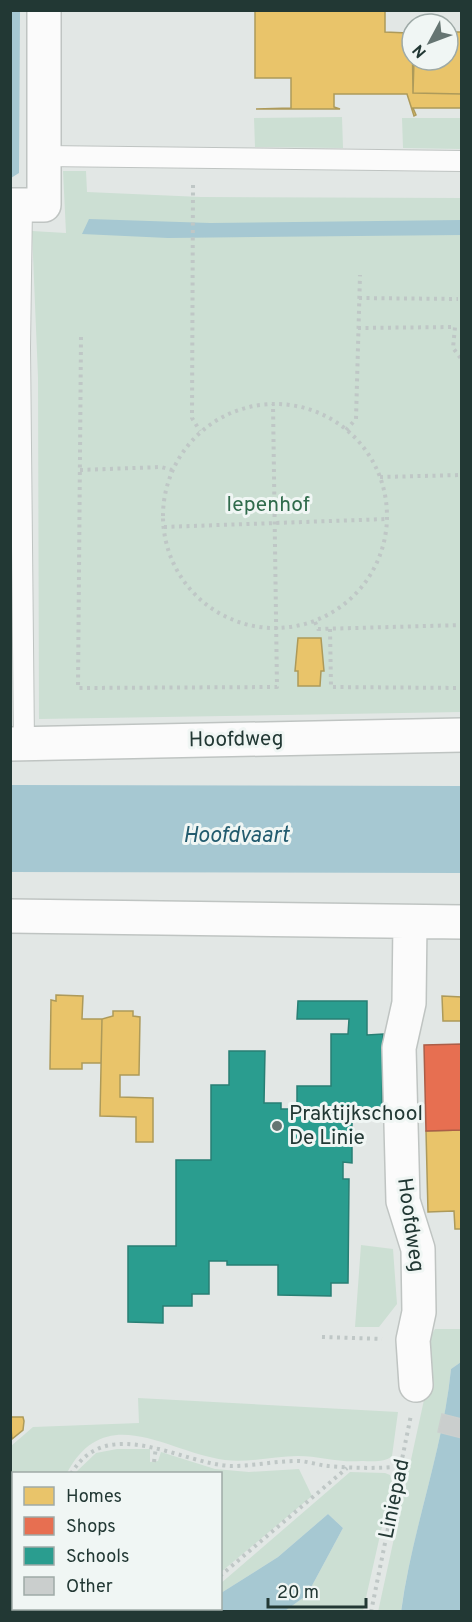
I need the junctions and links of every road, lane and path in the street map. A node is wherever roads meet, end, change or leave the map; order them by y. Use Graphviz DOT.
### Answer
graph roads {
  1 [pos="44,10"];
  2 [pos="44,156"];
  3 [pos="462,161"];
  4 [pos="16,205"];
  5 [pos="193,206"];
  6 [pos="360,275"];
  7 [pos="360,298"];
  8 [pos="458,299"];
  9 [pos="358,328"];
  10 [pos="81,338"];
  11 [pos="462,360"];
  12 [pos="273,404"];
  13 [pos="346,430"];
  14 [pos="200,431"];
  15 [pos="80,470"];
  16 [pos="172,470"];
  17 [pos="462,475"];
  18 [pos="380,477"];
  19 [pos="387,519"];
  20 [pos="275,523"];
  21 [pos="164,527"];
  22 [pos="462,582"];
  23 [pos="315,622"];
  24 [pos="461,625"];
  25 [pos="277,629"];
  26 [pos="330,629"];
  27 [pos="462,662"];
  28 [pos="462,688"];
  29 [pos="462,735"];
  30 [pos="17,744"];
  31 [pos="10,916"];
  32 [pos="410,922"];
  33 [pos="462,922"];
  34 [pos="322,1337"];
  35 [pos="413,1340"];
  36 [pos="416,1385"];
  37 [pos="156,1447"];
  38 [pos="154,1462"];
  39 [pos="402,1466"];
  40 [pos="347,1467"];
  41 [pos="72,1472"];
  42 [pos="222,1574"];
  43 [pos="371,1611"];
  1 -- 2 [label="street"];
  2 -- 3 [label="lane"];
  2 -- 4 [label="street"];
  4 -- 30 [label="lane"];
  5 -- 14 [label="path"];
  6 -- 7 [label="path"];
  7 -- 8 [label="path"];
  7 -- 9 [label="path"];
  9 -- 11 [label="path"];
  9 -- 13 [label="path"];
  10 -- 15 [label="path"];
  12 -- 13 [label="path"];
  12 -- 14 [label="path"];
  12 -- 20 [label="path"];
  13 -- 18 [label="path"];
  14 -- 16 [label="path"];
  15 -- 16 [label="path"];
  15 -- 25 [label="path"];
  16 -- 21 [label="path"];
  17 -- 18 [label="path"];
  18 -- 19 [label="path"];
  19 -- 20 [label="path"];
  19 -- 23 [label="path"];
  20 -- 21 [label="path"];
  20 -- 25 [label="path"];
  21 -- 25 [label="path"];
  22 -- 24 [label="path"];
  23 -- 25 [label="path"];
  23 -- 26 [label="path"];
  24 -- 26 [label="path"];
  24 -- 27 [label="path"];
  26 -- 28 [label="path"];
  29 -- 30 [label="street, Hoofdweg"];
  31 -- 32 [label="street"];
  32 -- 33 [label="street"];
  32 -- 35 [label="street, Hoofdweg"];
  34 -- 35 [label="path"];
  35 -- 36 [label="street, Hoofdweg"];
  36 -- 39 [label="path, Liniepad"];
  37 -- 38 [label="path"];
  37 -- 40 [label="path"];
  37 -- 41 [label="path"];
  39 -- 40 [label="path"];
  39 -- 43 [label="path, Liniepad"];
  40 -- 42 [label="path"];
}
